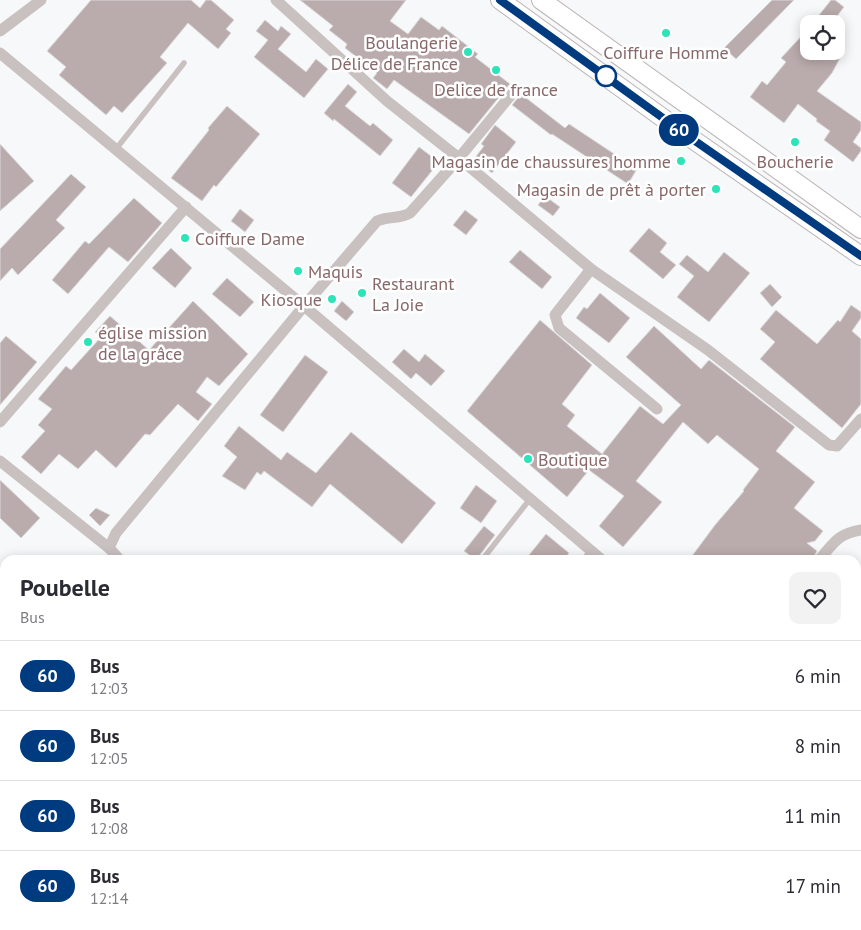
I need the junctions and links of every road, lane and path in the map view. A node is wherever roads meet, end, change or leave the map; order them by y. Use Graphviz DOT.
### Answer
graph roads {
  1 [pos="41,0"];
  2 [pos="276,0"];
  3 [pos="500,0"];
  4 [pos="541,0"];
  5 [pos="0,31"];
  6 [pos="0,53"];
  7 [pos="184,63"];
  8 [pos="515,90"];
  9 [pos="116,149"];
  10 [pos="459,158"];
  11 [pos="186,208"];
  12 [pos="861,229"];
  13 [pos="861,256"];
  14 [pos="591,269"];
  15 [pos="304,306"];
  16 [pos="657,409"];
  17 [pos="861,419"];
  18 [pos="0,422"];
  19 [pos="0,461"];
  20 [pos="530,499"];
  21 [pos="861,530"];
  22 [pos="110,548"];
  23 [pos="591,550"];
  24 [pos="116,555"];
  25 [pos="486,555"];
  26 [pos="587,555"];
  27 [pos="596,555"];
  28 [pos="823,555"];
  1 -- 5 [label="street"];
  2 -- 10 [label="street"];
  3 -- 13 [label="main road"];
  4 -- 12 [label="main road"];
  6 -- 9 [label="street"];
  7 -- 9 [label="lane"];
  8 -- 10 [label="street"];
  9 -- 11 [label="street"];
  10 -- 14 [label="street"];
  10 -- 15 [label="street"];
  11 -- 15 [label="street"];
  11 -- 18 [label="street"];
  14 -- 16 [label="street"];
  14 -- 17 [label="street"];
  15 -- 20 [label="street"];
  15 -- 22 [label="street"];
  19 -- 22 [label="street"];
  20 -- 23 [label="street"];
  20 -- 25 [label="lane"];
  21 -- 28 [label="street"];
  22 -- 24 [label="street"];
  23 -- 26 [label="lane"];
  23 -- 27 [label="street"];
}
